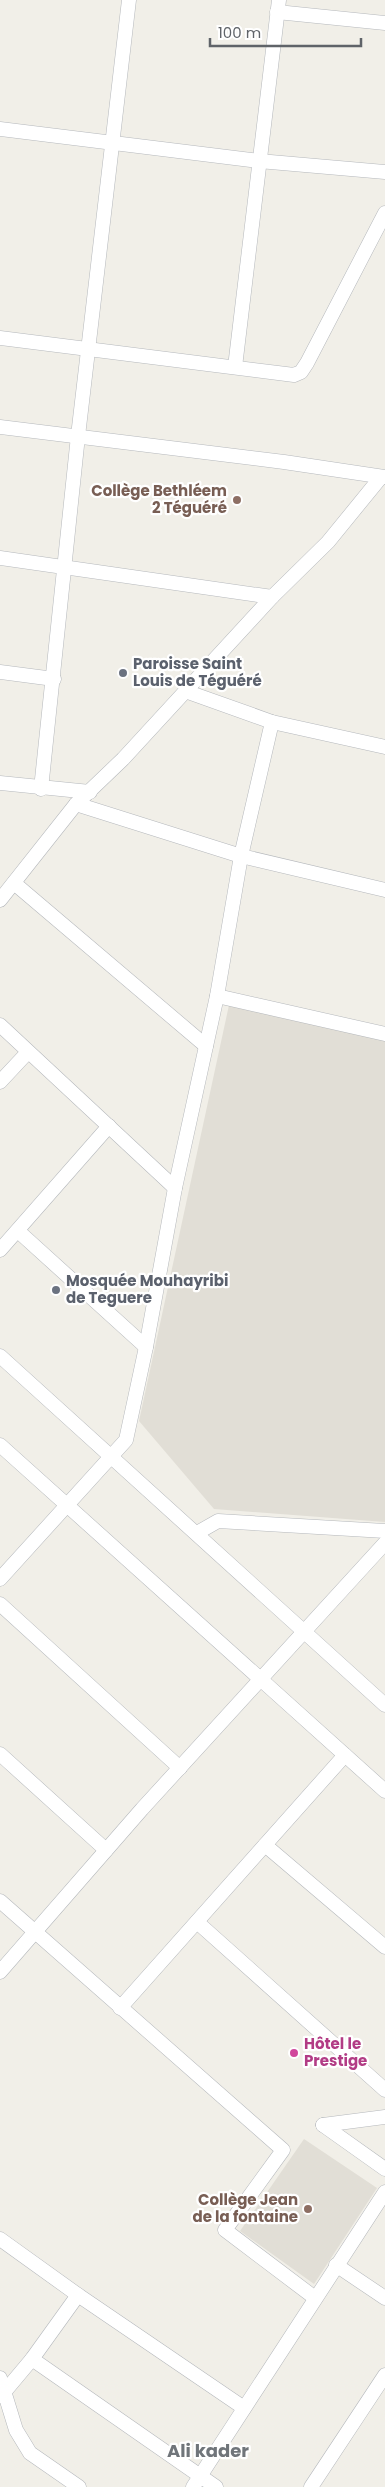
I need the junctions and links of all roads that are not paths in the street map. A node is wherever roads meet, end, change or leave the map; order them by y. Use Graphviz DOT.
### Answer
graph roads {
  1 [pos="130,0"];
  2 [pos="278,6"];
  3 [pos="385,23"];
  4 [pos="0,129"];
  5 [pos="112,143"];
  6 [pos="260,161"];
  7 [pos="385,172"];
  8 [pos="385,213"];
  9 [pos="0,338"];
  10 [pos="88,349"];
  11 [pos="235,367"];
  12 [pos="0,427"];
  13 [pos="78,436"];
  14 [pos="383,477"];
  15 [pos="0,558"];
  16 [pos="66,566"];
  17 [pos="272,598"];
  18 [pos="0,672"];
  19 [pos="54,679"];
  20 [pos="185,691"];
  21 [pos="272,722"];
  22 [pos="385,747"];
  23 [pos="0,783"];
  24 [pos="41,788"];
  25 [pos="90,792"];
  26 [pos="76,804"];
  27 [pos="241,856"];
  28 [pos="14,883"];
  29 [pos="385,890"];
  30 [pos="0,900"];
  31 [pos="217,996"];
  32 [pos="0,1024"];
  33 [pos="385,1034"];
  34 [pos="206,1046"];
  35 [pos="28,1052"];
  36 [pos="0,1082"];
  37 [pos="109,1126"];
  38 [pos="175,1188"];
  39 [pos="18,1231"];
  40 [pos="0,1250"];
  41 [pos="146,1346"];
  42 [pos="0,1356"];
  43 [pos="0,1445"];
  44 [pos="109,1456"];
  45 [pos="66,1503"];
  46 [pos="385,1531"];
  47 [pos="197,1533"];
  48 [pos="385,1543"];
  49 [pos="0,1579"];
  50 [pos="0,1604"];
  51 [pos="305,1633"];
  52 [pos="262,1678"];
  53 [pos="385,1705"];
  54 [pos="0,1754"];
  55 [pos="345,1755"];
  56 [pos="180,1768"];
  57 [pos="385,1791"];
  58 [pos="265,1845"];
  59 [pos="106,1850"];
  60 [pos="0,1901"];
  61 [pos="197,1922"];
  62 [pos="37,1931"];
  63 [pos="385,1947"];
  64 [pos="0,1972"];
  65 [pos="120,2008"];
  66 [pos="385,2090"];
  67 [pos="385,2117"];
  68 [pos="385,2169"];
  69 [pos="385,2192"];
  70 [pos="0,2239"];
  71 [pos="336,2265"];
  72 [pos="78,2295"];
  73 [pos="315,2298"];
  74 [pos="385,2298"];
  75 [pos="32,2359"];
  76 [pos="385,2375"];
  77 [pos="1,2388"];
  78 [pos="244,2408"];
  79 [pos="197,2482"];
  80 [pos="79,2487"];
  81 [pos="216,2487"];
  82 [pos="311,2487"];
  1 -- 5 [label="street"];
  2 -- 3 [label="street"];
  2 -- 6 [label="street"];
  4 -- 5 [label="street"];
  5 -- 6 [label="street"];
  5 -- 10 [label="street"];
  6 -- 7 [label="street"];
  6 -- 11 [label="street"];
  8 -- 11 [label="street"];
  9 -- 10 [label="street"];
  10 -- 11 [label="street"];
  10 -- 13 [label="street"];
  12 -- 13 [label="street"];
  13 -- 14 [label="street"];
  13 -- 16 [label="street"];
  14 -- 17 [label="street"];
  15 -- 16 [label="street"];
  16 -- 17 [label="street"];
  16 -- 19 [label="street"];
  17 -- 20 [label="street"];
  18 -- 19 [label="street"];
  19 -- 24 [label="street"];
  20 -- 21 [label="street"];
  20 -- 25 [label="street"];
  21 -- 22 [label="street"];
  21 -- 27 [label="street"];
  23 -- 24 [label="street"];
  24 -- 25 [label="street"];
  25 -- 26 [label="street"];
  26 -- 27 [label="street"];
  26 -- 28 [label="street"];
  27 -- 29 [label="street"];
  27 -- 31 [label="street"];
  28 -- 30 [label="street"];
  28 -- 34 [label="street"];
  31 -- 33 [label="street"];
  31 -- 34 [label="street"];
  32 -- 35 [label="street"];
  34 -- 38 [label="street"];
  35 -- 36 [label="street"];
  35 -- 37 [label="street"];
  37 -- 38 [label="street"];
  37 -- 39 [label="street"];
  38 -- 41 [label="street"];
  39 -- 40 [label="street"];
  39 -- 41 [label="street"];
  41 -- 44 [label="street"];
  42 -- 44 [label="street"];
  43 -- 45 [label="street"];
  44 -- 45 [label="street"];
  44 -- 47 [label="street"];
  45 -- 49 [label="street"];
  45 -- 52 [label="street"];
  46 -- 47 [label="street"];
  47 -- 51 [label="street"];
  48 -- 51 [label="street"];
  50 -- 56 [label="street"];
  51 -- 52 [label="street"];
  51 -- 53 [label="street"];
  52 -- 55 [label="street"];
  52 -- 56 [label="street"];
  54 -- 59 [label="street"];
  55 -- 57 [label="street"];
  55 -- 58 [label="street"];
  56 -- 59 [label="street"];
  58 -- 61 [label="street"];
  58 -- 63 [label="street"];
  59 -- 62 [label="street"];
  60 -- 62 [label="street"];
  61 -- 65 [label="street"];
  61 -- 66 [label="street"];
  62 -- 64 [label="street"];
  62 -- 65 [label="street"];
  65 -- 73 [label="street"];
  67 -- 68 [label="street"];
  69 -- 71 [label="street"];
  70 -- 72 [label="street"];
  71 -- 73 [label="street"];
  71 -- 74 [label="street"];
  72 -- 75 [label="street"];
  72 -- 78 [label="street"];
  73 -- 78 [label="street"];
  75 -- 77 [label="street"];
  75 -- 79 [label="street"];
  76 -- 82 [label="street"];
  77 -- 80 [label="street"];
  78 -- 79 [label="street"];
  79 -- 81 [label="street"];
}
